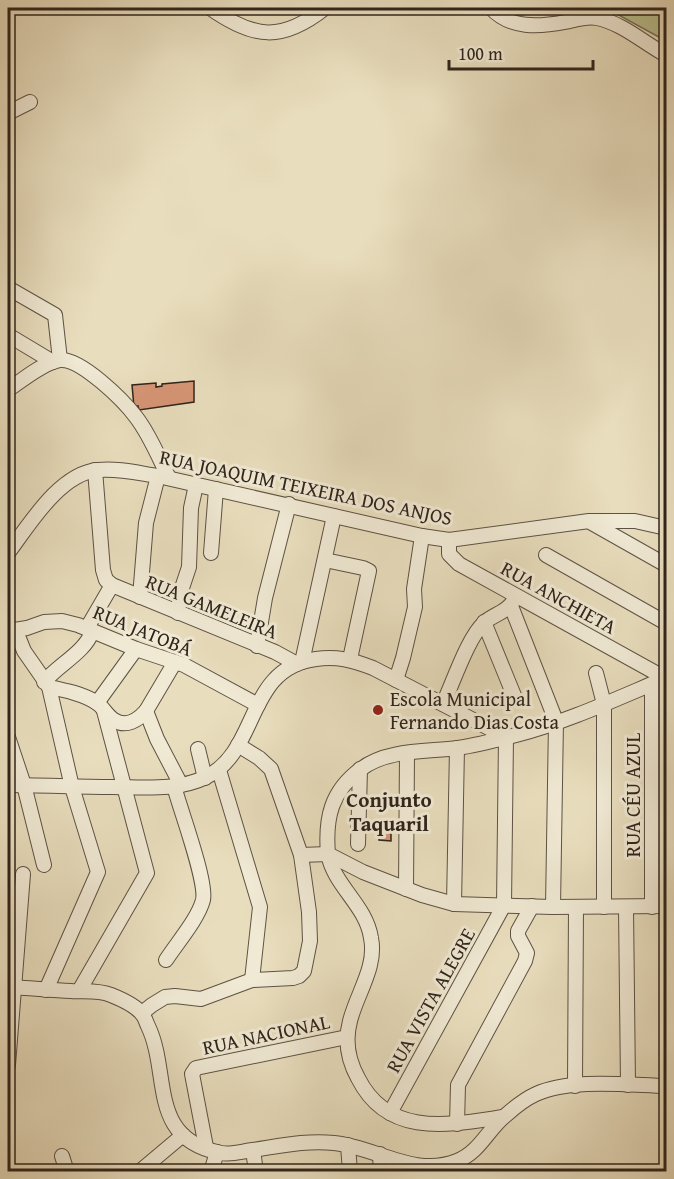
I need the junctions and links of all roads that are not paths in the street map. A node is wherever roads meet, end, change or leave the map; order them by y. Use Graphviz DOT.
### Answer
graph roads {
  1 [pos="210,8"];
  2 [pos="325,8"];
  3 [pos="492,8"];
  4 [pos="666,55"];
  5 [pos="30,102"];
  6 [pos="8,113"];
  7 [pos="8,288"];
  8 [pos="8,335"];
  9 [pos="57,361"];
  10 [pos="8,390"];
  11 [pos="95,470"];
  12 [pos="164,477"];
  13 [pos="196,485"];
  14 [pos="216,489"];
  15 [pos="289,504"];
  16 [pos="334,516"];
  17 [pos="589,521"];
  18 [pos="666,528"];
  19 [pos="422,536"];
  20 [pos="449,540"];
  21 [pos="8,553"];
  22 [pos="211,553"];
  23 [pos="546,555"];
  24 [pos="325,560"];
  25 [pos="666,565"];
  26 [pos="112,585"];
  27 [pos="140,597"];
  28 [pos="513,601"];
  29 [pos="178,613"];
  30 [pos="484,622"];
  31 [pos="666,623"];
  32 [pos="90,630"];
  33 [pos="12,631"];
  34 [pos="257,646"];
  35 [pos="136,649"];
  36 [pos="350,659"];
  37 [pos="175,662"];
  38 [pos="299,663"];
  39 [pos="596,673"];
  40 [pos="666,678"];
  41 [pos="396,680"];
  42 [pos="46,684"];
  43 [pos="652,684"];
  44 [pos="515,698"];
  45 [pos="443,704"];
  46 [pos="604,704"];
  47 [pos="258,705"];
  48 [pos="101,707"];
  49 [pos="146,711"];
  50 [pos="556,721"];
  51 [pos="506,736"];
  52 [pos="8,737"];
  53 [pos="238,745"];
  54 [pos="458,748"];
  55 [pos="198,749"];
  56 [pos="407,753"];
  57 [pos="360,769"];
  58 [pos="219,770"];
  59 [pos="205,778"];
  60 [pos="8,785"];
  61 [pos="24,785"];
  62 [pos="177,786"];
  63 [pos="72,787"];
  64 [pos="125,787"];
  65 [pos="358,844"];
  66 [pos="328,854"];
  67 [pos="301,855"];
  68 [pos="44,865"];
  69 [pos="23,874"];
  70 [pos="406,889"];
  71 [pos="454,904"];
  72 [pos="504,905"];
  73 [pos="532,906"];
  74 [pos="553,907"];
  75 [pos="576,907"];
  76 [pos="604,907"];
  77 [pos="626,907"];
  78 [pos="659,907"];
  79 [pos="166,960"];
  80 [pos="252,980"];
  81 [pos="10,988"];
  82 [pos="46,990"];
  83 [pos="79,991"];
  84 [pos="142,1013"];
  85 [pos="347,1036"];
  86 [pos="8,1065"];
  87 [pos="628,1085"];
  88 [pos="575,1086"];
  89 [pos="666,1086"];
  90 [pos="390,1113"];
  91 [pos="503,1117"];
  92 [pos="457,1124"];
  93 [pos="183,1135"];
  94 [pos="348,1145"];
  95 [pos="212,1150"];
  96 [pos="253,1150"];
  97 [pos="380,1154"];
  98 [pos="62,1156"];
  99 [pos="436,1169"];
  100 [pos="67,1172"];
  101 [pos="139,1172"];
  102 [pos="211,1172"];
  103 [pos="256,1172"];
  104 [pos="350,1172"];
  105 [pos="381,1172"];
  1 -- 2 [label="street"];
  3 -- 4 [label="street"];
  5 -- 6 [label="street"];
  7 -- 9 [label="street"];
  8 -- 9 [label="street"];
  9 -- 10 [label="street"];
  9 -- 12 [label="street"];
  11 -- 12 [label="street, RUA JOAQUIM TEIXEIRA DOS ANJOS"];
  11 -- 21 [label="street, RUA JOAQUIM TEIXEIRA DOS ANJOS"];
  11 -- 26 [label="street"];
  12 -- 13 [label="street, RUA JOAQUIM TEIXEIRA DOS ANJOS"];
  12 -- 27 [label="street"];
  13 -- 14 [label="street, RUA JOAQUIM TEIXEIRA DOS ANJOS"];
  13 -- 29 [label="street"];
  14 -- 15 [label="street, RUA JOAQUIM TEIXEIRA DOS ANJOS"];
  14 -- 22 [label="street"];
  15 -- 16 [label="street, RUA JOAQUIM TEIXEIRA DOS ANJOS"];
  15 -- 34 [label="street"];
  16 -- 19 [label="street, RUA JOAQUIM TEIXEIRA DOS ANJOS"];
  16 -- 24 [label="street"];
  17 -- 18 [label="street, RUA JOAQUIM TEIXEIRA DOS ANJOS"];
  17 -- 20 [label="street, RUA JOAQUIM TEIXEIRA DOS ANJOS"];
  17 -- 25 [label="street"];
  19 -- 20 [label="street, RUA JOAQUIM TEIXEIRA DOS ANJOS"];
  19 -- 41 [label="street"];
  20 -- 28 [label="street, RUA ANCHIETA"];
  23 -- 31 [label="street"];
  24 -- 36 [label="street"];
  24 -- 38 [label="street"];
  26 -- 27 [label="street, RUA GAMELEIRA"];
  26 -- 32 [label="street"];
  27 -- 29 [label="street, RUA GAMELEIRA"];
  28 -- 30 [label="street"];
  28 -- 40 [label="street, RUA ANCHIETA"];
  28 -- 50 [label="street"];
  29 -- 34 [label="street, RUA GAMELEIRA"];
  30 -- 44 [label="street"];
  30 -- 45 [label="street"];
  32 -- 33 [label="street, RUA JATOBÁ"];
  32 -- 35 [label="street, RUA JATOBÁ"];
  32 -- 42 [label="street"];
  33 -- 42 [label="street"];
  34 -- 38 [label="street, RUA GAMELEIRA"];
  35 -- 37 [label="street, RUA JATOBÁ"];
  35 -- 48 [label="street"];
  36 -- 38 [label="street"];
  36 -- 41 [label="street"];
  37 -- 47 [label="street, RUA JATOBÁ"];
  37 -- 49 [label="street"];
  38 -- 47 [label="street"];
  39 -- 46 [label="street"];
  40 -- 43 [label="street"];
  41 -- 45 [label="street"];
  42 -- 48 [label="street"];
  42 -- 63 [label="street"];
  43 -- 46 [label="street"];
  43 -- 78 [label="street, RUA CÉU AZUL"];
  45 -- 51 [label="street"];
  46 -- 50 [label="street"];
  46 -- 76 [label="street"];
  47 -- 53 [label="street"];
  48 -- 49 [label="street"];
  48 -- 64 [label="street"];
  49 -- 62 [label="street"];
  50 -- 51 [label="street"];
  50 -- 74 [label="street"];
  51 -- 54 [label="street"];
  51 -- 72 [label="street"];
  52 -- 61 [label="street"];
  53 -- 58 [label="street"];
  53 -- 67 [label="street"];
  54 -- 56 [label="street"];
  54 -- 71 [label="street"];
  55 -- 59 [label="street"];
  56 -- 57 [label="street"];
  56 -- 70 [label="street"];
  57 -- 65 [label="street"];
  57 -- 66 [label="street"];
  58 -- 59 [label="street"];
  58 -- 80 [label="street"];
  59 -- 62 [label="street"];
  60 -- 61 [label="street"];
  61 -- 63 [label="street"];
  61 -- 68 [label="street"];
  62 -- 64 [label="street"];
  62 -- 79 [label="street"];
  63 -- 64 [label="street"];
  63 -- 82 [label="street"];
  64 -- 83 [label="street"];
  66 -- 67 [label="street"];
  66 -- 70 [label="street"];
  66 -- 85 [label="street"];
  67 -- 80 [label="street"];
  69 -- 81 [label="street"];
  70 -- 71 [label="street"];
  71 -- 72 [label="street"];
  72 -- 73 [label="street"];
  72 -- 90 [label="street, RUA VISTA ALEGRE"];
  73 -- 74 [label="street"];
  73 -- 92 [label="street"];
  74 -- 75 [label="street"];
  75 -- 76 [label="street"];
  75 -- 88 [label="street"];
  76 -- 77 [label="street"];
  77 -- 78 [label="street"];
  77 -- 87 [label="street"];
  80 -- 84 [label="street"];
  81 -- 82 [label="street"];
  81 -- 86 [label="street"];
  82 -- 83 [label="street"];
  83 -- 84 [label="street"];
  84 -- 93 [label="street"];
  85 -- 90 [label="street"];
  85 -- 95 [label="street, RUA NACIONAL"];
  87 -- 88 [label="street"];
  87 -- 89 [label="street"];
  88 -- 91 [label="street"];
  90 -- 92 [label="street"];
  91 -- 92 [label="street"];
  91 -- 99 [label="street"];
  93 -- 95 [label="street"];
  93 -- 101 [label="street"];
  94 -- 96 [label="street"];
  94 -- 97 [label="street"];
  94 -- 104 [label="street"];
  95 -- 96 [label="street"];
  95 -- 102 [label="street"];
  96 -- 103 [label="street"];
  97 -- 99 [label="street"];
  97 -- 105 [label="street"];
  98 -- 100 [label="street"];
}
